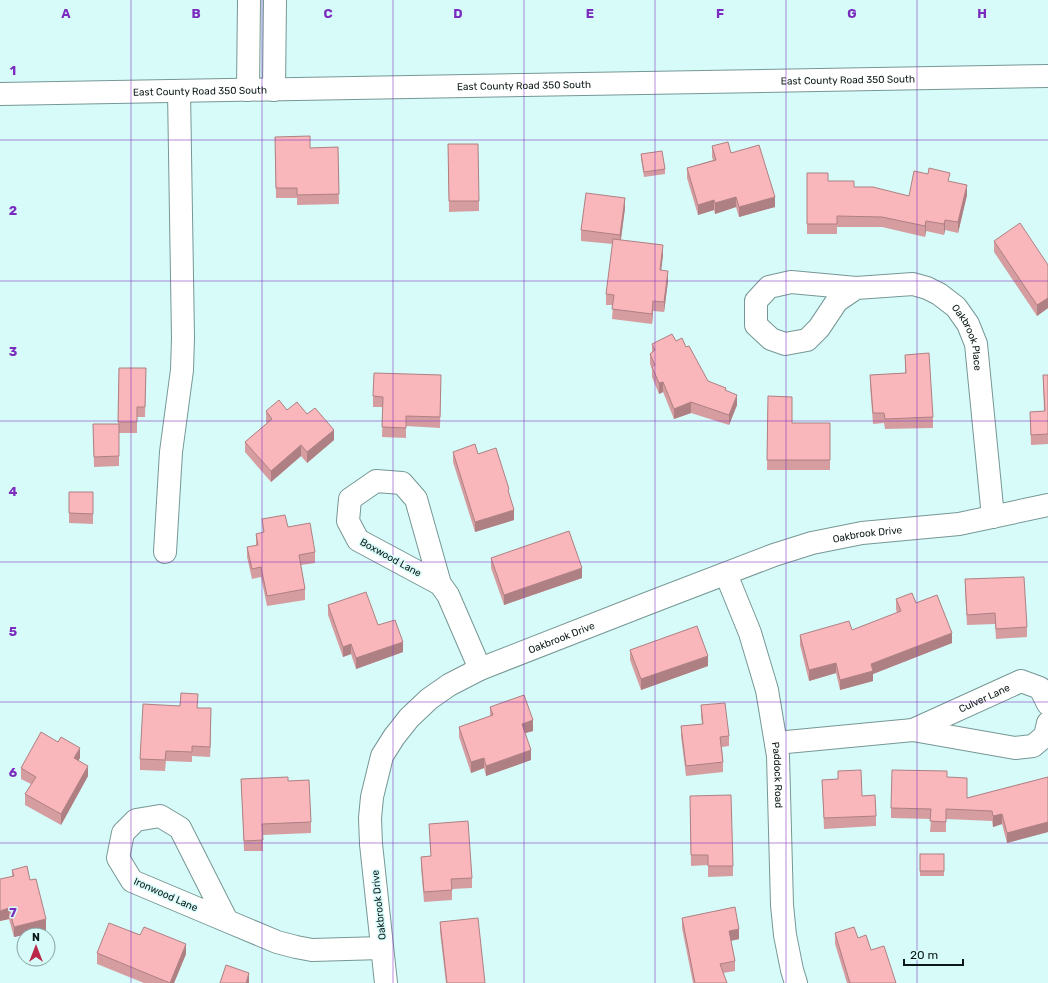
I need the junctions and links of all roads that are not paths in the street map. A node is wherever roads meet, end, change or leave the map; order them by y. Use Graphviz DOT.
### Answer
graph roads {
  1 [pos="249,0"];
  2 [pos="275,0"];
  3 [pos="1048,76"];
  4 [pos="248,90"];
  5 [pos="274,90"];
  6 [pos="179,91"];
  7 [pos="0,94"];
  8 [pos="856,288"];
  9 [pos="1048,505"];
  10 [pos="992,517"];
  11 [pos="165,552"];
  12 [pos="726,574"];
  13 [pos="440,584"];
  14 [pos="480,669"];
  15 [pos="1048,704"];
  16 [pos="1048,723"];
  17 [pos="913,730"];
  18 [pos="776,743"];
  19 [pos="227,920"];
  20 [pos="382,948"];
  21 [pos="386,983"];
  22 [pos="796,983"];
  1 -- 4 [label="street"];
  2 -- 5 [label="street"];
  3 -- 5 [label="street, East County Road 350 South"];
  4 -- 5 [label="street, East County Road 350 South"];
  4 -- 6 [label="street, East County Road 350 South"];
  6 -- 7 [label="street, East County Road 350 South"];
  6 -- 11 [label="street"];
  8 -- 10 [label="street, Oakbrook Place"];
  9 -- 10 [label="street, Oakbrook Drive"];
  10 -- 12 [label="street, Oakbrook Drive"];
  12 -- 14 [label="street, Oakbrook Drive"];
  12 -- 18 [label="street, Paddock Road"];
  13 -- 13 [label="street, Boxwood Lane"];
  13 -- 14 [label="street, Boxwood Lane"];
  14 -- 20 [label="street, Oakbrook Drive"];
  15 -- 17 [label="street, Culver Lane"];
  16 -- 17 [label="street, Culver Lane"];
  17 -- 18 [label="street, Culver Lane"];
  18 -- 22 [label="street, Paddock Road"];
  19 -- 19 [label="street, Ironwood Lane"];
  19 -- 20 [label="street, Ironwood Lane"];
  20 -- 21 [label="street, Oakbrook Drive"];
}
